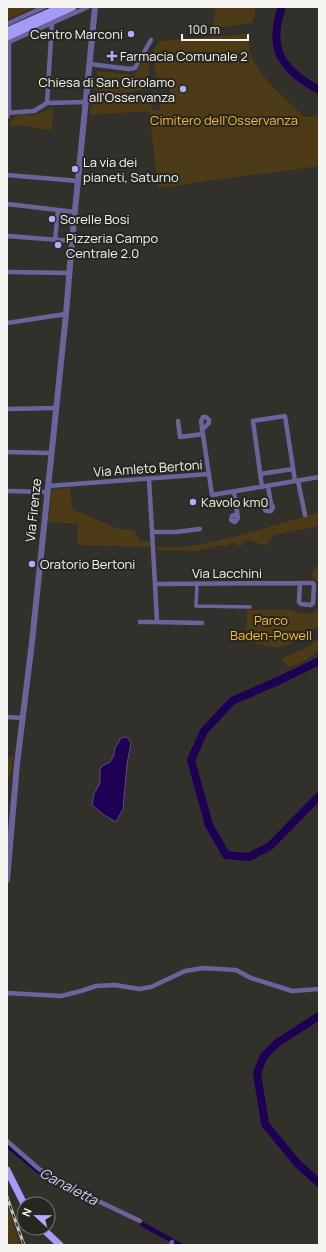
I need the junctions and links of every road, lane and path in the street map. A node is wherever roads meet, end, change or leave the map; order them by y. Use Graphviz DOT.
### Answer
graph roads {
  1 [pos="44,7"];
  2 [pos="61,7"];
  3 [pos="73,7"];
  4 [pos="88,7"];
  5 [pos="95,7"];
  6 [pos="52,22"];
  7 [pos="7,24"];
  8 [pos="7,31"];
  9 [pos="7,37"];
  10 [pos="151,40"];
  11 [pos="90,64"];
  12 [pos="86,102"];
  13 [pos="47,103"];
  14 [pos="8,114"];
  15 [pos="7,174"];
  16 [pos="78,181"];
  17 [pos="7,204"];
  18 [pos="58,210"];
  19 [pos="75,212"];
  20 [pos="7,236"];
  21 [pos="55,240"];
  22 [pos="72,241"];
  23 [pos="7,272"];
  24 [pos="70,273"];
  25 [pos="66,314"];
  26 [pos="7,323"];
  27 [pos="56,408"];
  28 [pos="7,409"];
  29 [pos="178,421"];
  30 [pos="7,452"];
  31 [pos="51,453"];
  32 [pos="293,469"];
  33 [pos="209,474"];
  34 [pos="260,474"];
  35 [pos="149,478"];
  36 [pos="319,478"];
  37 [pos="297,481"];
  38 [pos="268,486"];
  39 [pos="262,487"];
  40 [pos="47,489"];
  41 [pos="7,491"];
  42 [pos="234,492"];
  43 [pos="271,504"];
  44 [pos="304,515"];
  45 [pos="237,516"];
  46 [pos="200,530"];
  47 [pos="152,532"];
  48 [pos="300,583"];
  49 [pos="155,584"];
  50 [pos="197,584"];
  51 [pos="250,607"];
  52 [pos="140,622"];
  53 [pos="157,622"];
  54 [pos="202,623"];
  55 [pos="7,717"];
  56 [pos="22,718"];
  57 [pos="8,860"];
  58 [pos="7,880"];
  59 [pos="319,988"];
  60 [pos="7,993"];
  61 [pos="7,1141"];
  62 [pos="7,1170"];
  63 [pos="20,1196"];
  64 [pos="140,1221"];
  65 [pos="50,1236"];
  66 [pos="60,1245"];
  1 -- 7 [label="street"];
  2 -- 8 [label="main road"];
  3 -- 9 [label="main road"];
  4 -- 6 [label="street"];
  5 -- 11 [label="street, Via Firenze"];
  6 -- 13 [label="street"];
  6 -- 14 [label="street"];
  10 -- 11 [label="street"];
  11 -- 12 [label="street, Via Firenze"];
  12 -- 13 [label="street"];
  12 -- 16 [label="street, Via Firenze"];
  13 -- 14 [label="street"];
  15 -- 16 [label="street"];
  16 -- 19 [label="street, Via Firenze"];
  17 -- 18 [label="street"];
  18 -- 19 [label="street"];
  18 -- 21 [label="street"];
  19 -- 22 [label="street, Via Firenze"];
  20 -- 21 [label="street"];
  21 -- 22 [label="street"];
  22 -- 24 [label="street, Via Firenze"];
  23 -- 24 [label="street"];
  24 -- 25 [label="street, Via Firenze"];
  25 -- 26 [label="street"];
  25 -- 27 [label="street, Via Firenze"];
  27 -- 28 [label="street"];
  27 -- 31 [label="street, Via Firenze"];
  29 -- 33 [label="street"];
  30 -- 31 [label="street"];
  31 -- 40 [label="street, Via Firenze"];
  32 -- 34 [label="street"];
  32 -- 34 [label="street"];
  32 -- 37 [label="street"];
  33 -- 35 [label="street, Via Amleto Bertoni"];
  33 -- 42 [label="street, Via Amleto Bertoni"];
  34 -- 39 [label="street"];
  35 -- 40 [label="street, Via Amleto Bertoni"];
  35 -- 47 [label="street"];
  36 -- 37 [label="street, Via Amleto Bertoni"];
  37 -- 38 [label="street, Via Amleto Bertoni"];
  37 -- 44 [label="street"];
  38 -- 39 [label="street, Via Amleto Bertoni"];
  38 -- 43 [label="street"];
  39 -- 42 [label="street, Via Amleto Bertoni"];
  40 -- 41 [label="street, Via Amleto Bertoni"];
  40 -- 56 [label="street, Via Firenze"];
  42 -- 45 [label="street"];
  46 -- 47 [label="street"];
  47 -- 49 [label="street"];
  48 -- 48 [label="street, Via Lacchini"];
  48 -- 50 [label="street, Via Lacchini"];
  49 -- 50 [label="street, Via Lacchini"];
  49 -- 53 [label="street"];
  50 -- 51 [label="street"];
  52 -- 53 [label="street"];
  53 -- 54 [label="street"];
  55 -- 56 [label="street"];
  56 -- 57 [label="street, Via Firenze"];
  57 -- 58 [label="street, Via Firenze"];
  59 -- 60 [label="street"];
  61 -- 64 [label="street"];
  62 -- 63 [label="main road"];
  65 -- 66 [label="main road"];
}
